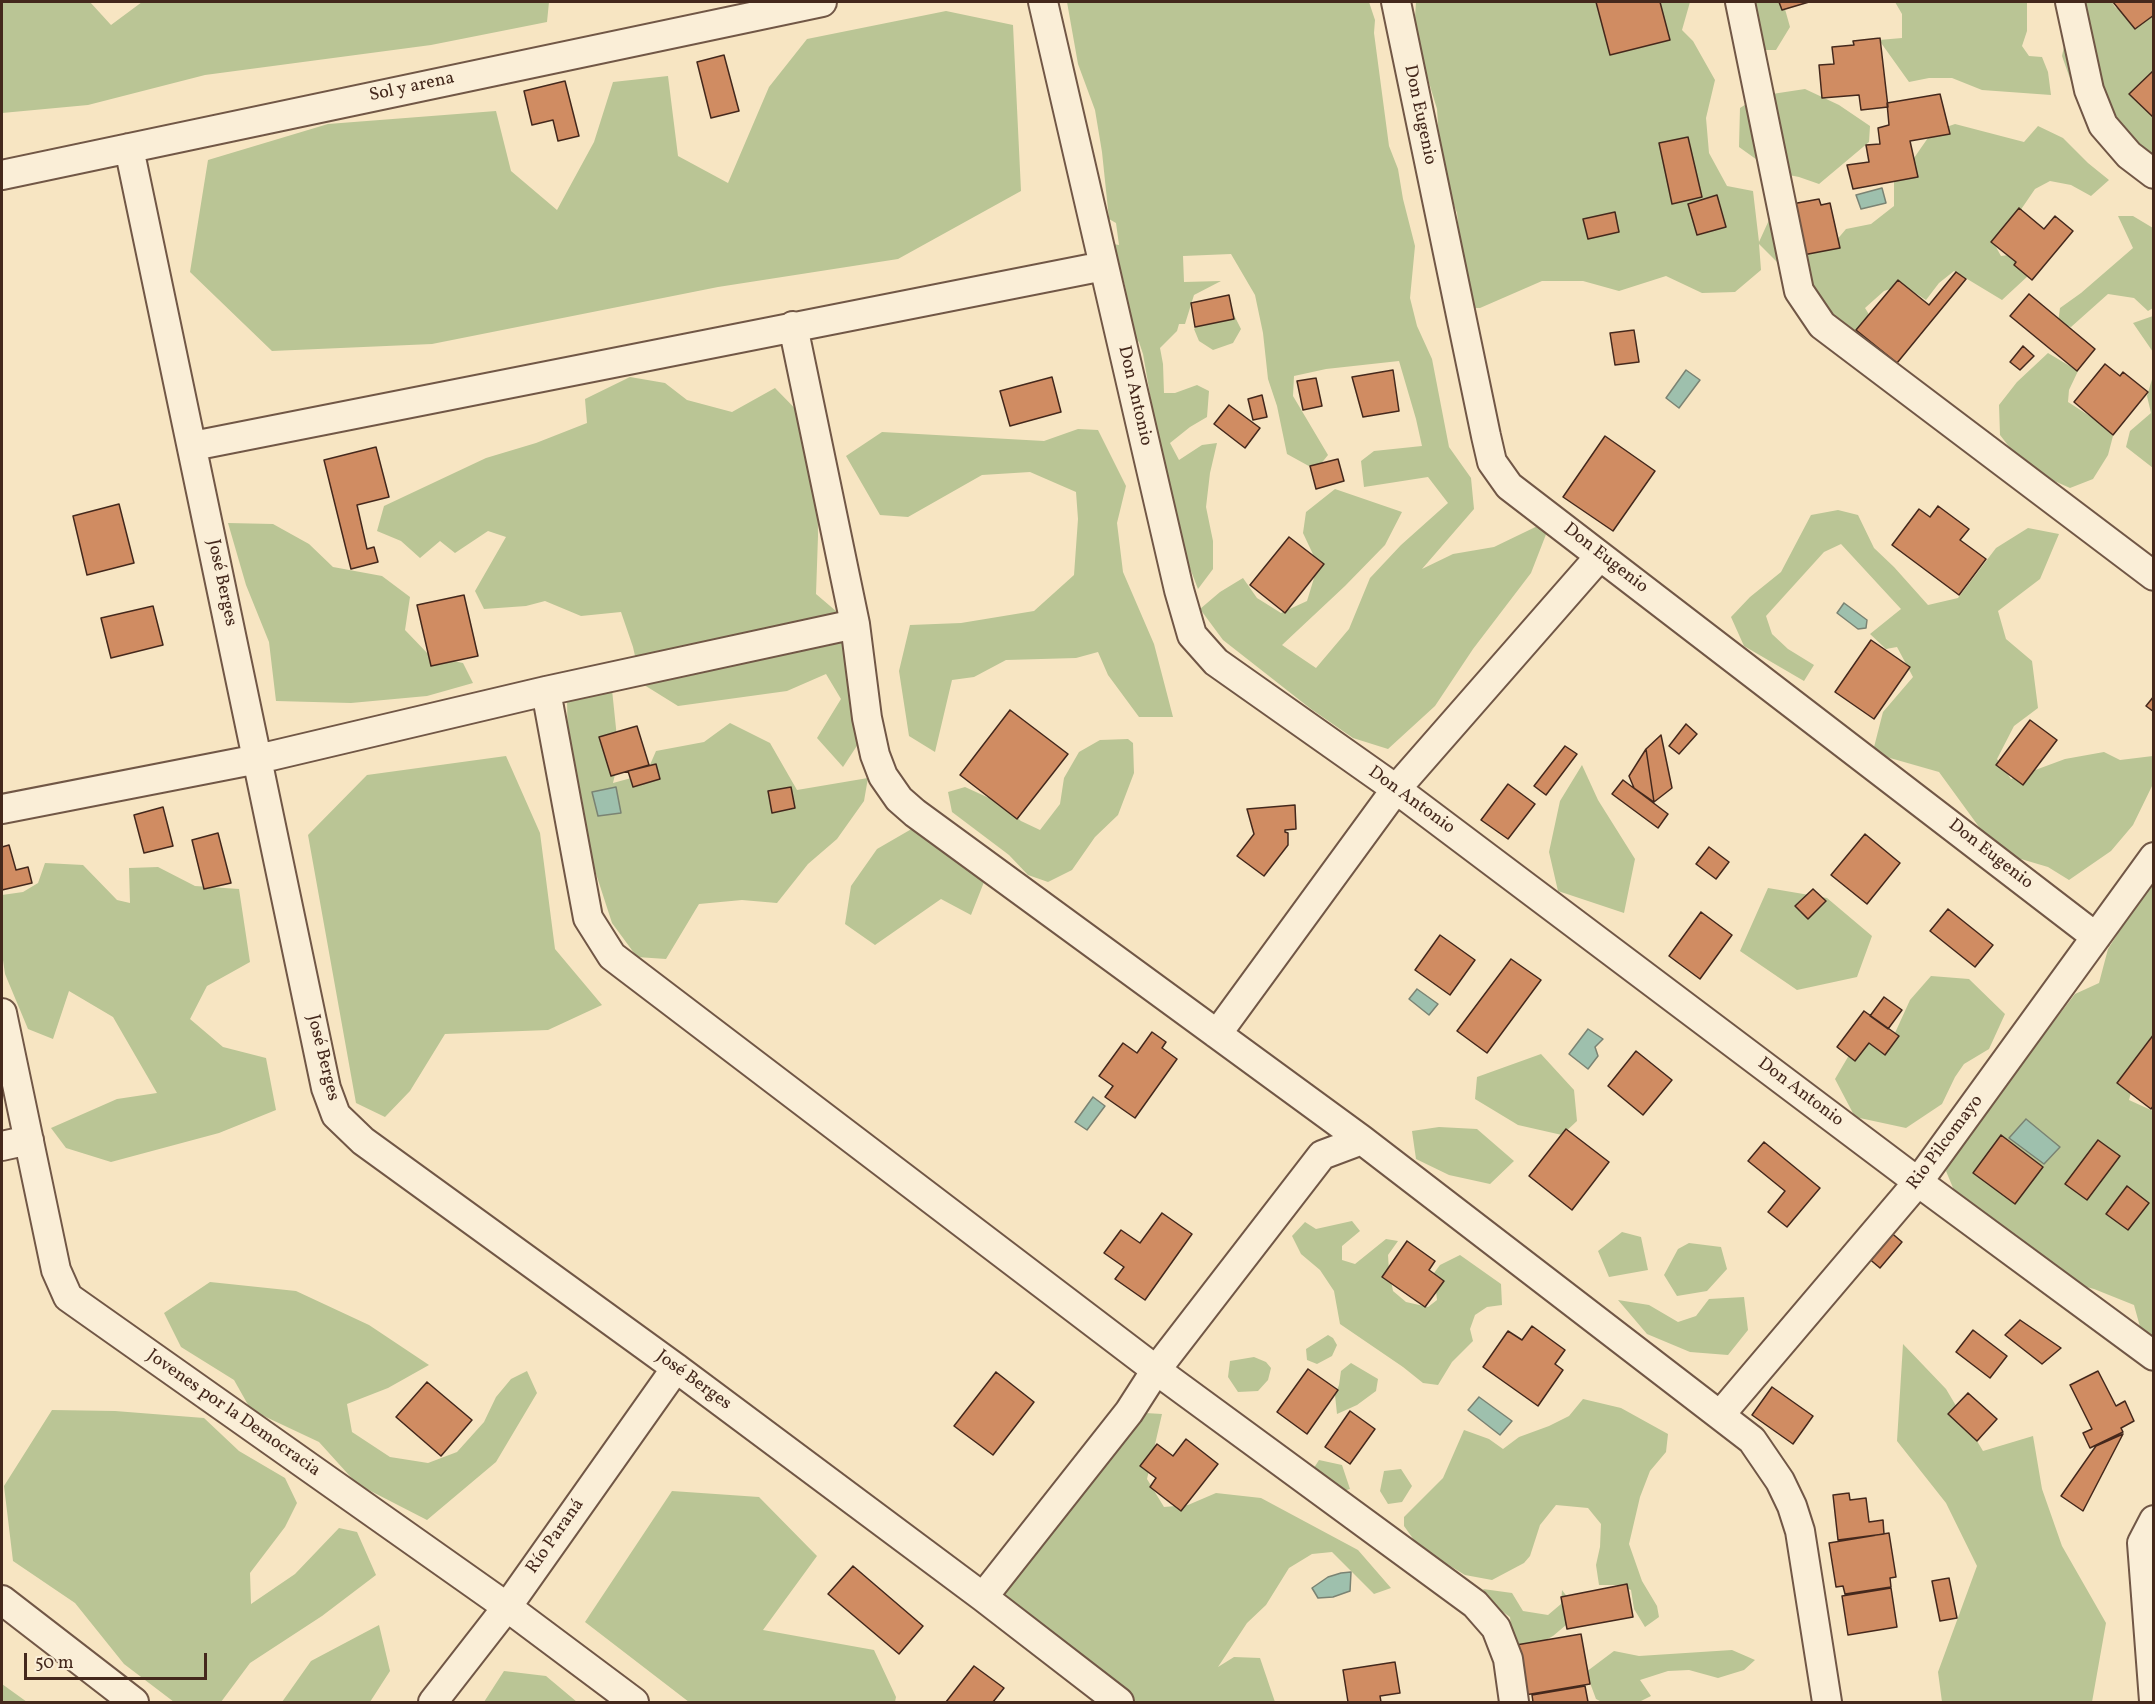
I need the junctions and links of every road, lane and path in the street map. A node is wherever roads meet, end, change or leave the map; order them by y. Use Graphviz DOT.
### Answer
graph roads {
  1 [pos="822,2"];
  2 [pos="1043,2"];
  3 [pos="1396,2"];
  4 [pos="1740,2"];
  5 [pos="2070,2"];
  6 [pos="129,148"];
  7 [pos="2154,174"];
  8 [pos="2,175"];
  9 [pos="1104,266"];
  10 [pos="793,326"];
  11 [pos="193,446"];
  12 [pos="1600,556"];
  13 [pos="2154,576"];
  14 [pos="855,624"];
  15 [pos="546,691"];
  16 [pos="258,759"];
  17 [pos="1395,789"];
  18 [pos="2,809"];
  19 [pos="2154,857"];
  20 [pos="2096,937"];
  21 [pos="2,1013"];
  22 [pos="1217,1034"];
  23 [pos="1324,1112"];
  24 [pos="1362,1140"];
  25 [pos="15,1143"];
  26 [pos="1322,1155"];
  27 [pos="1918,1182"];
  28 [pos="2154,1356"];
  29 [pos="676,1368"];
  30 [pos="1156,1370"];
  31 [pos="1720,1415"];
  32 [pos="2154,1520"];
  33 [pos="983,1597"];
  34 [pos="2,1600"];
  35 [pos="507,1607"];
  36 [pos="2154,1701"];
  37 [pos="134,1702"];
  38 [pos="433,1702"];
  39 [pos="634,1702"];
  40 [pos="1119,1702"];
  41 [pos="1514,1702"];
  42 [pos="1827,1702"];
  1 -- 6 [label="street, Sol y arena"];
  2 -- 9 [label="street, Don Antonio"];
  3 -- 12 [label="street, Don Eugenio"];
  4 -- 13 [label="street"];
  5 -- 7 [label="street"];
  6 -- 8 [label="street, Sol y arena"];
  6 -- 11 [label="street, José Berges"];
  9 -- 10 [label="street"];
  9 -- 17 [label="street, Don Antonio"];
  10 -- 11 [label="street"];
  10 -- 14 [label="street"];
  11 -- 16 [label="street, José Berges"];
  12 -- 17 [label="street"];
  12 -- 20 [label="street, Don Eugenio"];
  14 -- 15 [label="street"];
  14 -- 22 [label="street"];
  15 -- 16 [label="street"];
  15 -- 30 [label="street"];
  16 -- 18 [label="street"];
  16 -- 29 [label="street, José Berges"];
  17 -- 22 [label="street"];
  17 -- 27 [label="street, Don Antonio"];
  19 -- 20 [label="street, Rio Pilcomayo"];
  20 -- 27 [label="street, Rio Pilcomayo"];
  21 -- 25 [label="street, Jovenes por la Democracia"];
  22 -- 23 [label="street"];
  23 -- 24 [label="street"];
  23 -- 26 [label="street"];
  24 -- 26 [label="street"];
  24 -- 31 [label="street"];
  25 -- 35 [label="street, Jovenes por la Democracia"];
  26 -- 30 [label="street"];
  27 -- 28 [label="street, Don Antonio"];
  27 -- 31 [label="street, Rio Pilcomayo"];
  29 -- 33 [label="street, José Berges"];
  29 -- 35 [label="street, Río Paraná"];
  30 -- 33 [label="street"];
  30 -- 41 [label="street"];
  31 -- 42 [label="street"];
  32 -- 36 [label="street"];
  33 -- 40 [label="street, José Berges"];
  34 -- 37 [label="street"];
  35 -- 38 [label="street, Río Paraná"];
  35 -- 39 [label="street, Jovenes por la Democracia"];
}
